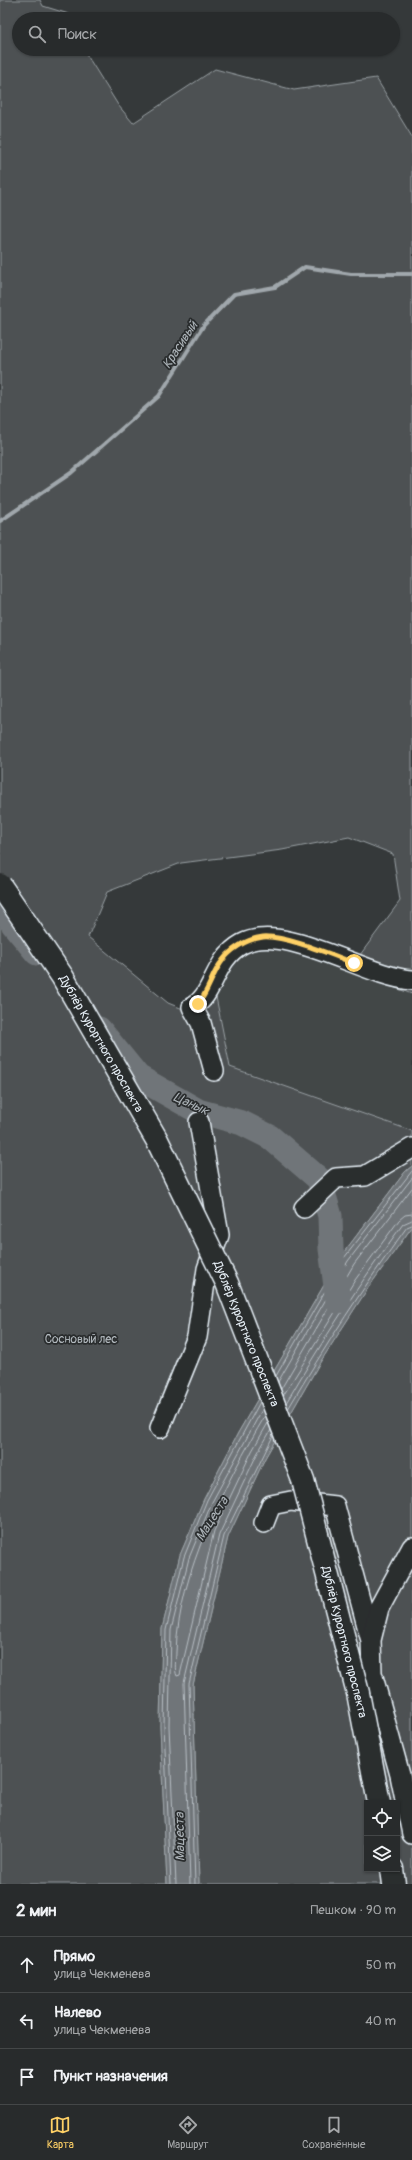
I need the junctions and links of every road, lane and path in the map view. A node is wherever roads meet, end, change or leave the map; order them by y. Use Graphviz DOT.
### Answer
graph roads {
  1 [pos="0,885"];
  2 [pos="412,980"];
  3 [pos="214,1071"];
  4 [pos="200,1122"];
  5 [pos="412,1148"];
  6 [pos="304,1208"];
  7 [pos="160,1428"];
  8 [pos="264,1523"];
  9 [pos="412,1547"];
  10 [pos="371,1640"];
  11 [pos="378,1800"];
  12 [pos="412,1834"];
  13 [pos="392,1872"];
  14 [pos="394,1884"];
  1 -- 11 [label="highway, Дублёр Курортного проспекта, bridge"];
  2 -- 3 [label="street"];
  4 -- 7 [label="street"];
  5 -- 6 [label="street"];
  8 -- 10 [label="street"];
  9 -- 10 [label="street"];
  10 -- 12 [label="street"];
  13 -- 14 [label="highway"];
}
